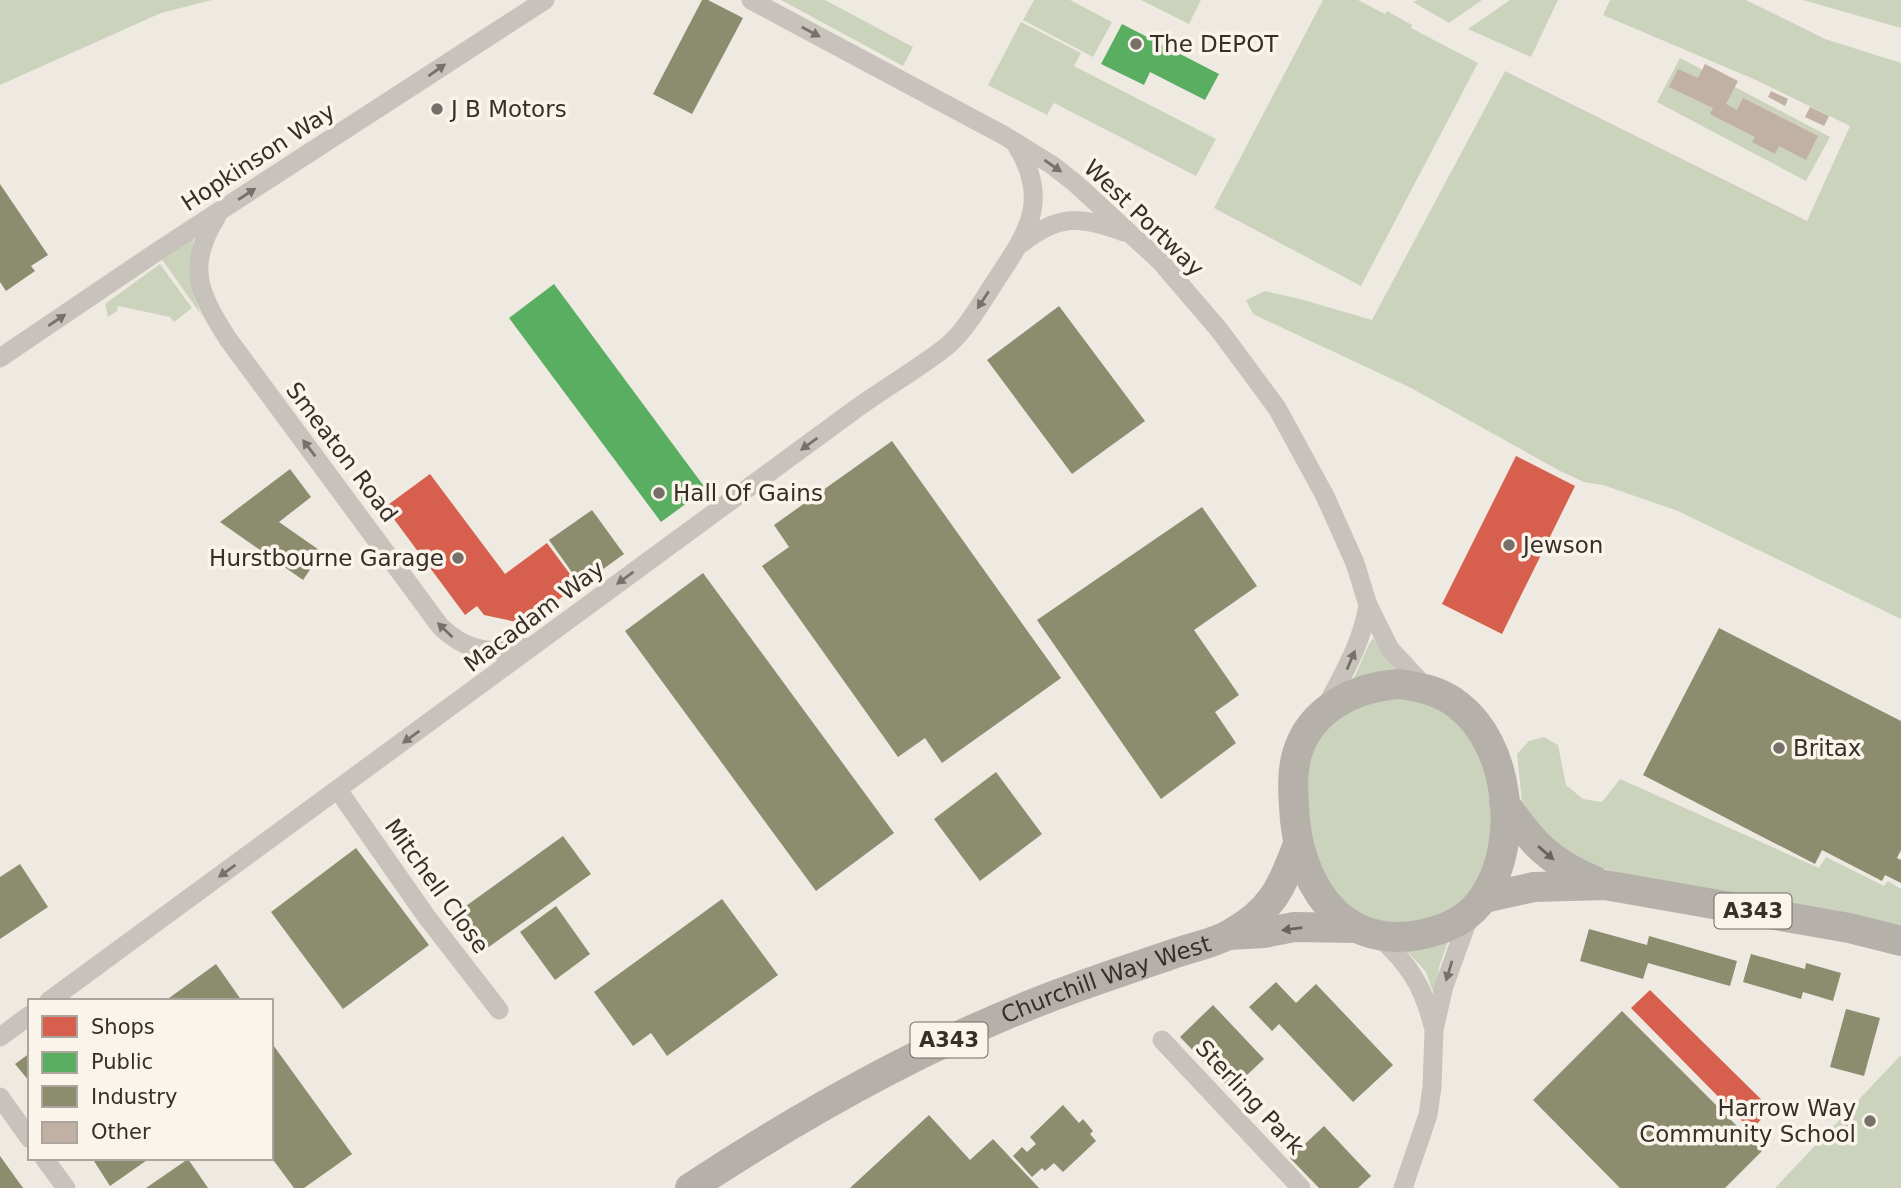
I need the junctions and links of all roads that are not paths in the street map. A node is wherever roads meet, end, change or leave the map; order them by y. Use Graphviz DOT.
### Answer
graph roads {
  1 [pos="545,0"];
  2 [pos="751,0"];
  3 [pos="1015,143"];
  4 [pos="219,212"];
  5 [pos="1133,236"];
  6 [pos="1021,243"];
  7 [pos="0,358"];
  8 [pos="1368,606"];
  9 [pos="532,647"];
  10 [pos="1426,688"];
  11 [pos="1324,711"];
  12 [pos="338,790"];
  13 [pos="1504,802"];
  14 [pos="1298,844"];
  15 [pos="1605,885"];
  16 [pos="1477,906"];
  17 [pos="1367,932"];
  18 [pos="1228,935"];
  19 [pos="1901,941"];
  20 [pos="52,999"];
  21 [pos="499,1010"];
  22 [pos="28,1016"];
  23 [pos="1434,1030"];
  24 [pos="0,1037"];
  25 [pos="1163,1040"];
  26 [pos="0,1097"];
  27 [pos="28,1136"];
  28 [pos="45,1160"];
  29 [pos="66,1188"];
  30 [pos="690,1188"];
  31 [pos="1301,1188"];
  32 [pos="1403,1188"];
  4 -- 1 [label="street, Hopkinson Way, one-way"];
  2 -- 3 [label="street, West Portway, one-way"];
  3 -- 5 [label="street, West Portway, one-way"];
  3 -- 6 [label="street"];
  7 -- 4 [label="street, Hopkinson Way, one-way"];
  9 -- 4 [label="street, Smeaton Road, one-way"];
  5 -- 6 [label="street"];
  5 -- 8 [label="street, West Portway"];
  6 -- 9 [label="street, Macadam Way, one-way"];
  8 -- 10 [label="street, West Portway"];
  11 -- 8 [label="street, one-way"];
  9 -- 12 [label="street, Macadam Way, one-way"];
  10 -- 11 [label="main road, Churchill Way West"];
  10 -- 13 [label="main road, Churchill Way West"];
  11 -- 14 [label="main road, Churchill Way West"];
  12 -- 20 [label="street, Macadam Way, one-way"];
  12 -- 21 [label="street, Mitchell Close"];
  13 -- 15 [label="main road, Churchill Way West / A343, one-way"];
  13 -- 16 [label="main road, Churchill Way West"];
  14 -- 17 [label="main road, Churchill Way West"];
  14 -- 18 [label="main road, Churchill Way West / A343"];
  15 -- 16 [label="main road, Churchill Way West / A343"];
  15 -- 19 [label="main road, Churchill Way West / A343"];
  16 -- 17 [label="main road, Churchill Way West"];
  16 -- 23 [label="street, one-way"];
  17 -- 18 [label="main road, Churchill Way West / A343, one-way"];
  17 -- 23 [label="street"];
  18 -- 30 [label="main road, Churchill Way West / A343"];
  22 -- 24 [label="street"];
  23 -- 32 [label="street"];
  25 -- 31 [label="street, Sterling Park"];
  26 -- 27 [label="street"];
  28 -- 29 [label="street"];
}
